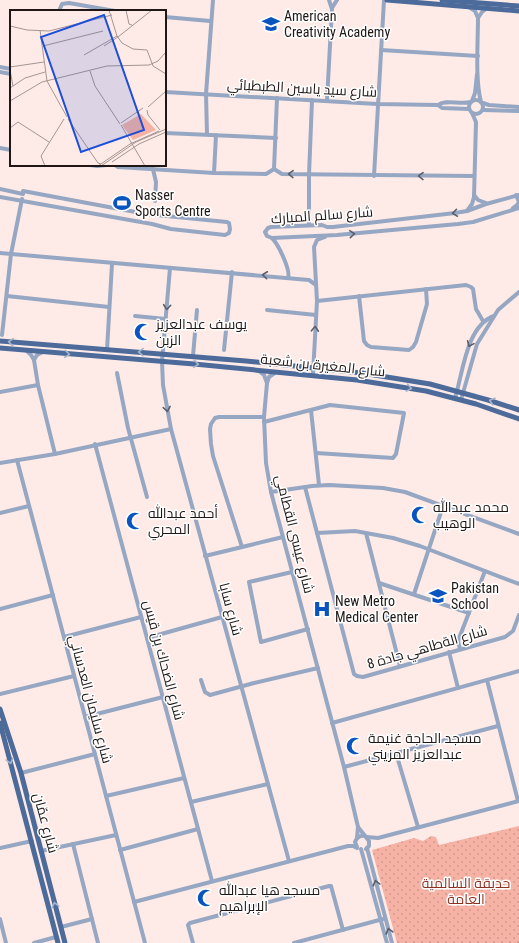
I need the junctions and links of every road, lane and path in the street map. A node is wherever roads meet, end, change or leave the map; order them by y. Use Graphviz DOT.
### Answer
graph roads {
  1 [pos="213,0"];
  2 [pos="329,0"];
  3 [pos="337,0"];
  4 [pos="385,0"];
  5 [pos="442,0"];
  6 [pos="519,6"];
  7 [pos="469,7"];
  8 [pos="487,8"];
  9 [pos="332,9"];
  10 [pos="59,10"];
  11 [pos="109,10"];
  12 [pos="519,12"];
  13 [pos="166,17"];
  14 [pos="478,18"];
  15 [pos="210,21"];
  16 [pos="381,50"];
  17 [pos="478,56"];
  18 [pos="0,67"];
  19 [pos="478,68"];
  20 [pos="10,69"];
  21 [pos="0,72"];
  22 [pos="10,74"];
  23 [pos="166,92"];
  24 [pos="206,94"];
  25 [pos="277,98"];
  26 [pos="312,100"];
  27 [pos="327,100"];
  28 [pos="471,102"];
  29 [pos="482,103"];
  30 [pos="377,104"];
  31 [pos="438,105"];
  32 [pos="519,107"];
  33 [pos="469,109"];
  34 [pos="482,111"];
  35 [pos="519,111"];
  36 [pos="472,113"];
  37 [pos="476,122"];
  38 [pos="166,133"];
  39 [pos="207,134"];
  40 [pos="216,135"];
  41 [pos="276,138"];
  42 [pos="0,148"];
  43 [pos="10,150"];
  44 [pos="116,166"];
  45 [pos="153,167"];
  46 [pos="274,168"];
  47 [pos="214,174"];
  48 [pos="309,175"];
  49 [pos="374,176"];
  50 [pos="474,176"];
  51 [pos="0,189"];
  52 [pos="474,192"];
  53 [pos="23,194"];
  54 [pos="518,195"];
  55 [pos="0,197"];
  56 [pos="22,200"];
  57 [pos="155,201"];
  58 [pos="486,204"];
  59 [pos="519,208"];
  60 [pos="467,211"];
  61 [pos="508,211"];
  62 [pos="309,225"];
  63 [pos="329,236"];
  64 [pos="272,238"];
  65 [pos="0,253"];
  66 [pos="11,254"];
  67 [pos="112,264"];
  68 [pos="170,268"];
  69 [pos="232,272"];
  70 [pos="288,278"];
  71 [pos="316,285"];
  72 [pos="426,289"];
  73 [pos="519,292"];
  74 [pos="7,296"];
  75 [pos="359,296"];
  76 [pos="317,301"];
  77 [pos="109,307"];
  78 [pos="197,310"];
  79 [pos="267,310"];
  80 [pos="316,315"];
  81 [pos="135,316"];
  82 [pos="494,316"];
  83 [pos="166,319"];
  84 [pos="483,321"];
  85 [pos="2,335"];
  86 [pos="0,341"];
  87 [pos="0,348"];
  88 [pos="26,350"];
  89 [pos="107,350"];
  90 [pos="224,350"];
  91 [pos="43,352"];
  92 [pos="162,354"];
  93 [pos="193,356"];
  94 [pos="34,360"];
  95 [pos="162,361"];
  96 [pos="313,368"];
  97 [pos="258,370"];
  98 [pos="276,371"];
  99 [pos="117,374"];
  100 [pos="313,374"];
  101 [pos="267,383"];
  102 [pos="38,385"];
  103 [pos="457,391"];
  104 [pos="0,392"];
  105 [pos="464,393"];
  106 [pos="455,398"];
  107 [pos="462,400"];
  108 [pos="311,410"];
  109 [pos="519,410"];
  110 [pos="519,419"];
  111 [pos="264,420"];
  112 [pos="171,429"];
  113 [pos="131,437"];
  114 [pos="96,444"];
  115 [pos="316,453"];
  116 [pos="54,454"];
  117 [pos="17,460"];
  118 [pos="0,463"];
  119 [pos="319,485"];
  120 [pos="305,487"];
  121 [pos="271,492"];
  122 [pos="147,497"];
  123 [pos="29,506"];
  124 [pos="443,506"];
  125 [pos="0,513"];
  126 [pos="317,533"];
  127 [pos="366,533"];
  128 [pos="519,534"];
  129 [pos="283,537"];
  130 [pos="242,547"];
  131 [pos="428,549"];
  132 [pos="205,556"];
  133 [pos="485,571"];
  134 [pos="292,572"];
  135 [pos="379,583"];
  136 [pos="519,584"];
  137 [pos="414,594"];
  138 [pos="53,595"];
  139 [pos="0,609"];
  140 [pos="469,613"];
  141 [pos="519,615"];
  142 [pos="222,616"];
  143 [pos="141,617"];
  144 [pos="308,629"];
  145 [pos="64,637"];
  146 [pos="147,638"];
  147 [pos="460,649"];
  148 [pos="449,652"];
  149 [pos="400,666"];
  150 [pos="318,668"];
  151 [pos="519,671"];
  152 [pos="74,676"];
  153 [pos="201,680"];
  154 [pos="487,680"];
  155 [pos="241,687"];
  156 [pos="458,688"];
  157 [pos="0,694"];
  158 [pos="163,697"];
  159 [pos="0,709"];
  160 [pos="85,717"];
  161 [pos="332,723"];
  162 [pos="0,724"];
  163 [pos="498,726"];
  164 [pos="396,753"];
  165 [pos="95,754"];
  166 [pos="344,767"];
  167 [pos="21,773"];
  168 [pos="184,778"];
  169 [pos="268,784"];
  170 [pos="106,796"];
  171 [pos="519,801"];
  172 [pos="191,802"];
  173 [pos="358,827"];
  174 [pos="418,827"];
  175 [pos="198,829"];
  176 [pos="116,835"];
  177 [pos="366,836"];
  178 [pos="378,838"];
  179 [pos="356,839"];
  180 [pos="32,842"];
  181 [pos="72,844"];
  182 [pos="348,846"];
  183 [pos="368,847"];
  184 [pos="0,848"];
  185 [pos="359,848"];
  186 [pos="120,850"];
  187 [pos="41,851"];
  188 [pos="289,861"];
  189 [pos="212,881"];
  190 [pos="134,902"];
  191 [pos="0,918"];
  192 [pos="92,919"];
  193 [pos="383,919"];
  194 [pos="61,927"];
  195 [pos="343,930"];
  196 [pos="56,937"];
  197 [pos="313,938"];
  198 [pos="6,943"];
  199 [pos="34,943"];
  200 [pos="58,943"];
  201 [pos="65,943"];
  202 [pos="98,943"];
  203 [pos="144,943"];
  204 [pos="193,943"];
  205 [pos="294,943"];
  206 [pos="314,943"];
  207 [pos="387,943"];
  208 [pos="392,943"];
  1 -- 15 [label="street"];
  2 -- 9 [label="street"];
  3 -- 9 [label="street"];
  4 -- 7 [label="main road"];
  4 -- 16 [label="street"];
  5 -- 6 [label="main road"];
  7 -- 8 [label="main road"];
  7 -- 14 [label="street"];
  8 -- 12 [label="main road"];
  8 -- 14 [label="street"];
  9 -- 27 [label="street"];
  10 -- 11 [label="street"];
  13 -- 15 [label="street"];
  14 -- 17 [label="street"];
  15 -- 24 [label="street"];
  16 -- 17 [label="street"];
  16 -- 30 [label="street"];
  17 -- 19 [label="street"];
  18 -- 20 [label="street"];
  19 -- 28 [label="street"];
  19 -- 29 [label="street"];
  21 -- 22 [label="street"];
  23 -- 24 [label="street, شارع سيد ياسين الطبطبائي"];
  24 -- 25 [label="street, شارع سيد ياسين الطبطبائي"];
  24 -- 39 [label="street"];
  25 -- 26 [label="street, شارع سيد ياسين الطبطبائي"];
  25 -- 41 [label="street"];
  26 -- 27 [label="street, شارع سيد ياسين الطبطبائي"];
  26 -- 48 [label="street"];
  27 -- 30 [label="street, شارع سيد ياسين الطبطبائي"];
  28 -- 29 [label="street"];
  28 -- 31 [label="street, شارع سيد ياسين الطبطبائي"];
  28 -- 33 [label="street"];
  29 -- 32 [label="street"];
  29 -- 34 [label="street"];
  30 -- 31 [label="street, شارع سيد ياسين الطبطبائي"];
  30 -- 49 [label="street"];
  31 -- 33 [label="street, شارع سيد ياسين الطبطبائي"];
  33 -- 36 [label="street"];
  34 -- 35 [label="street"];
  34 -- 36 [label="street"];
  34 -- 37 [label="street"];
  36 -- 37 [label="street"];
  37 -- 50 [label="street"];
  38 -- 39 [label="street"];
  39 -- 40 [label="street"];
  40 -- 41 [label="street"];
  40 -- 47 [label="street"];
  41 -- 46 [label="street"];
  42 -- 43 [label="street"];
  44 -- 45 [label="street"];
  45 -- 47 [label="street"];
  45 -- 57 [label="street"];
  46 -- 47 [label="street"];
  48 -- 46 [label="street, one-way"];
  48 -- 49 [label="street"];
  48 -- 62 [label="street"];
  50 -- 49 [label="street, one-way"];
  50 -- 52 [label="street"];
  51 -- 53 [label="street"];
  52 -- 58 [label="street"];
  52 -- 60 [label="street"];
  53 -- 56 [label="street"];
  53 -- 56 [label="street"];
  54 -- 58 [label="street, شارع سالم المبارك"];
  54 -- 61 [label="street"];
  55 -- 56 [label="street"];
  56 -- 66 [label="street"];
  58 -- 60 [label="street, شارع سالم المبارك"];
  59 -- 61 [label="street, شارع سالم المبارك"];
  60 -- 62 [label="street, شارع سالم المبارك, one-way"];
  63 -- 61 [label="street, شارع سالم المبارك, one-way"];
  62 -- 64 [label="street, شارع سالم المبارك"];
  63 -- 64 [label="street, شارع سالم المبارك"];
  63 -- 71 [label="street"];
  64 -- 70 [label="street"];
  65 -- 66 [label="street"];
  66 -- 67 [label="street"];
  66 -- 74 [label="street"];
  67 -- 68 [label="street"];
  67 -- 77 [label="street"];
  68 -- 69 [label="street"];
  68 -- 83 [label="street, شارع سابا, one-way"];
  70 -- 69 [label="street, one-way"];
  69 -- 90 [label="street"];
  70 -- 71 [label="street"];
  71 -- 76 [label="street"];
  72 -- 75 [label="street"];
  72 -- 75 [label="street"];
  72 -- 84 [label="street"];
  73 -- 82 [label="street"];
  74 -- 77 [label="street"];
  74 -- 85 [label="street"];
  75 -- 76 [label="street"];
  76 -- 80 [label="street"];
  77 -- 89 [label="street"];
  78 -- 93 [label="street"];
  79 -- 80 [label="street"];
  96 -- 80 [label="street, one-way"];
  81 -- 83 [label="street"];
  82 -- 84 [label="street"];
  82 -- 105 [label="street"];
  83 -- 92 [label="street, شارع سابا"];
  84 -- 103 [label="street, one-way"];
  89 -- 86 [label="main road, شارع المغيرة بن شعبة, one-way"];
  87 -- 88 [label="main road, شارع المغيرة بن شعبة"];
  88 -- 91 [label="main road, شارع المغيرة بن شعبة"];
  88 -- 94 [label="street"];
  92 -- 89 [label="main road, شارع المغيرة بن شعبة, one-way"];
  91 -- 94 [label="street"];
  91 -- 95 [label="main road, شارع المغيرة بن شعبة, one-way"];
  92 -- 93 [label="main road, شارع المغيرة بن شعبة"];
  92 -- 95 [label="street, شارع سابا"];
  93 -- 96 [label="main road, شارع المغيرة بن شعبة"];
  94 -- 102 [label="street"];
  95 -- 97 [label="main road, شارع المغيرة بن شعبة, one-way"];
  95 -- 112 [label="street, شارع سابا, one-way"];
  96 -- 100 [label="street"];
  96 -- 103 [label="main road, شارع المغيرة بن شعبة"];
  97 -- 98 [label="main road, شارع المغيرة بن شعبة"];
  97 -- 101 [label="street"];
  98 -- 100 [label="main road, شارع المغيرة بن شعبة"];
  98 -- 101 [label="street"];
  99 -- 113 [label="street"];
  100 -- 106 [label="main road, شارع المغيرة بن شعبة, one-way"];
  101 -- 111 [label="street, شارع عيسى القطامي"];
  102 -- 104 [label="street"];
  102 -- 116 [label="street"];
  103 -- 105 [label="main road, شارع المغيرة بن شعبة"];
  103 -- 106 [label="street"];
  105 -- 107 [label="street"];
  109 -- 105 [label="main road, شارع المغيرة بن شعبة, one-way"];
  106 -- 107 [label="main road, شارع المغيرة بن شعبة"];
  107 -- 110 [label="main road, شارع المغيرة بن شعبة"];
  108 -- 111 [label="street"];
  108 -- 115 [label="street"];
  108 -- 115 [label="street"];
  111 -- 121 [label="street, شارع عيسى القطامي"];
  111 -- 130 [label="street"];
  112 -- 113 [label="street"];
  112 -- 132 [label="street, شارع سابا"];
  113 -- 114 [label="street"];
  113 -- 122 [label="street"];
  114 -- 116 [label="street"];
  114 -- 143 [label="street, شارع الضحاك بن قيس"];
  115 -- 119 [label="street"];
  116 -- 117 [label="street"];
  117 -- 118 [label="street"];
  117 -- 123 [label="street, شارع سليمان العدساني"];
  119 -- 120 [label="street"];
  119 -- 124 [label="street"];
  120 -- 121 [label="street"];
  120 -- 126 [label="street, شارع الةطاهي جادة 8"];
  121 -- 129 [label="street, شارع عيسى القطامي"];
  123 -- 125 [label="street"];
  123 -- 138 [label="street, شارع سليمان العدساني"];
  124 -- 128 [label="street"];
  124 -- 131 [label="street"];
  126 -- 127 [label="street"];
  126 -- 149 [label="street, شارع الةطاهي جادة 8"];
  127 -- 131 [label="street"];
  127 -- 135 [label="street"];
  129 -- 130 [label="street"];
  129 -- 134 [label="street, شارع عيسى القطامي"];
  130 -- 132 [label="street"];
  131 -- 133 [label="street"];
  131 -- 137 [label="street"];
  132 -- 142 [label="street, شارع سابا"];
  133 -- 136 [label="street"];
  133 -- 140 [label="street"];
  134 -- 144 [label="street, شارع عيسى القطامي"];
  134 -- 144 [label="street"];
  135 -- 137 [label="street"];
  135 -- 149 [label="street"];
  137 -- 140 [label="street"];
  138 -- 139 [label="street"];
  138 -- 145 [label="street, شارع سليمان العدساني"];
  140 -- 147 [label="street"];
  141 -- 147 [label="street, شارع الةطاهي جادة 8"];
  142 -- 146 [label="street"];
  142 -- 155 [label="street, شارع سابا"];
  143 -- 145 [label="street"];
  143 -- 146 [label="street, شارع الضحاك بن قيس"];
  144 -- 150 [label="street, شارع عيسى القطامي"];
  145 -- 152 [label="street, شارع سليمان العدساني"];
  146 -- 158 [label="street, شارع الضحاك بن قيس"];
  147 -- 148 [label="street, شارع الةطاهي جادة 8"];
  148 -- 149 [label="street, شارع الةطاهي جادة 8"];
  148 -- 156 [label="street"];
  150 -- 155 [label="street"];
  150 -- 161 [label="street, شارع عيسى القطامي"];
  151 -- 154 [label="street"];
  152 -- 157 [label="street"];
  152 -- 160 [label="street, شارع سليمان العدساني"];
  153 -- 155 [label="street"];
  154 -- 156 [label="street"];
  154 -- 163 [label="street"];
  155 -- 169 [label="street, شارع سابا"];
  156 -- 161 [label="street"];
  158 -- 160 [label="street"];
  158 -- 168 [label="street, شارع الضحاك بن قيس"];
  159 -- 167 [label="main road, شارع عمّان"];
  160 -- 165 [label="street, شارع سليمان العدساني"];
  161 -- 166 [label="street, شارع عيسى القطامي"];
  162 -- 180 [label="main road, شارع عمّان, one-way"];
  163 -- 164 [label="street"];
  163 -- 171 [label="street"];
  164 -- 166 [label="street"];
  164 -- 174 [label="street"];
  165 -- 167 [label="street"];
  165 -- 170 [label="street, شارع سليمان العدساني"];
  166 -- 173 [label="street, شارع عيسى القطامي"];
  167 -- 187 [label="main road, شارع عمّان"];
  168 -- 170 [label="street"];
  168 -- 172 [label="street, شارع الضحاك بن قيس"];
  169 -- 172 [label="street"];
  169 -- 188 [label="street, شارع سابا"];
  170 -- 176 [label="street, شارع سليمان العدساني"];
  171 -- 174 [label="street"];
  172 -- 175 [label="street, شارع الضحاك بن قيس"];
  173 -- 177 [label="street, شارع عيسى القطامي"];
  173 -- 179 [label="street, شارع عيسى القطامي"];
  174 -- 178 [label="street"];
  175 -- 186 [label="street"];
  175 -- 189 [label="street, شارع الضحاك بن قيس"];
  176 -- 181 [label="street"];
  176 -- 186 [label="street, شارع سليمان العدساني"];
  177 -- 178 [label="street"];
  177 -- 179 [label="street"];
  177 -- 183 [label="street"];
  178 -- 183 [label="street"];
  179 -- 182 [label="street"];
  179 -- 185 [label="street"];
  180 -- 184 [label="street"];
  180 -- 196 [label="main road, شارع عمّان"];
  181 -- 187 [label="street"];
  181 -- 192 [label="street"];
  182 -- 185 [label="street"];
  182 -- 188 [label="street"];
  183 -- 185 [label="street"];
  193 -- 183 [label="street, one-way"];
  185 -- 193 [label="street"];
  186 -- 190 [label="street, شارع سليمان العدساني"];
  194 -- 187 [label="main road, شارع عمّان, one-way"];
  188 -- 189 [label="street"];
  189 -- 190 [label="street"];
  190 -- 203 [label="street, شارع سليمان العدساني"];
  191 -- 198 [label="street"];
  192 -- 194 [label="street"];
  192 -- 202 [label="street"];
  193 -- 195 [label="street"];
  193 -- 207 [label="street"];
  208 -- 193 [label="street, one-way"];
  194 -- 201 [label="main road, شارع عمّان"];
  195 -- 197 [label="street"];
  195 -- 204 [label="street"];
  196 -- 199 [label="street"];
  196 -- 200 [label="main road, شارع عمّان"];
  197 -- 205 [label="street"];
  197 -- 206 [label="street"];
}
